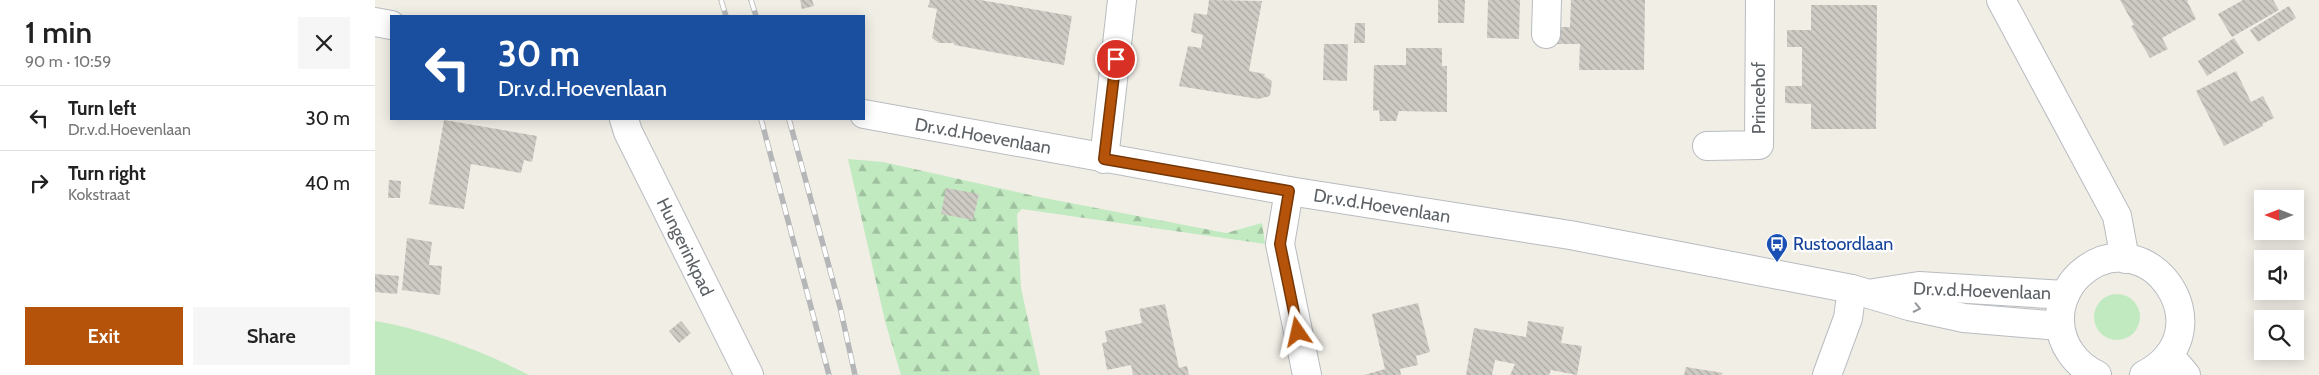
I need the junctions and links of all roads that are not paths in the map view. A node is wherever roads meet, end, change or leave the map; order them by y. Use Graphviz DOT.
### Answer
graph roads {
  1 [pos="1122,0"];
  2 [pos="1547,0"];
  3 [pos="1760,0"];
  4 [pos="2001,0"];
  5 [pos="375,22"];
  6 [pos="390,25"];
  7 [pos="1546,34"];
  8 [pos="865,114"];
  9 [pos="624,120"];
  10 [pos="1707,146"];
  11 [pos="1104,159"];
  12 [pos="1289,191"];
  13 [pos="2125,259"];
  14 [pos="1861,292"];
  15 [pos="2065,295"];
  16 [pos="2060,326"];
  17 [pos="2178,365"];
  18 [pos="749,375"];
  19 [pos="1307,375"];
  20 [pos="1827,375"];
  21 [pos="2097,375"];
  22 [pos="2144,375"];
  1 -- 11 [label="street"];
  2 -- 7 [label="street"];
  3 -- 10 [label="street, Princehof"];
  4 -- 13 [label="street"];
  5 -- 6 [label="street"];
  8 -- 11 [label="street, Dr.v.d.Hoevenlaan"];
  9 -- 18 [label="street, Hungerinkpad"];
  11 -- 12 [label="street, Dr.v.d.Hoevenlaan"];
  12 -- 14 [label="street, Dr.v.d.Hoevenlaan"];
  12 -- 19 [label="street"];
  13 -- 15 [label="street"];
  13 -- 17 [label="street"];
  14 -- 15 [label="street, Dr.v.d.Hoevenlaan"];
  14 -- 16 [label="street, Dr.v.d.Hoevenlaan, one-way"];
  14 -- 20 [label="street"];
  15 -- 16 [label="street"];
  16 -- 21 [label="street"];
  17 -- 22 [label="street"];
}
